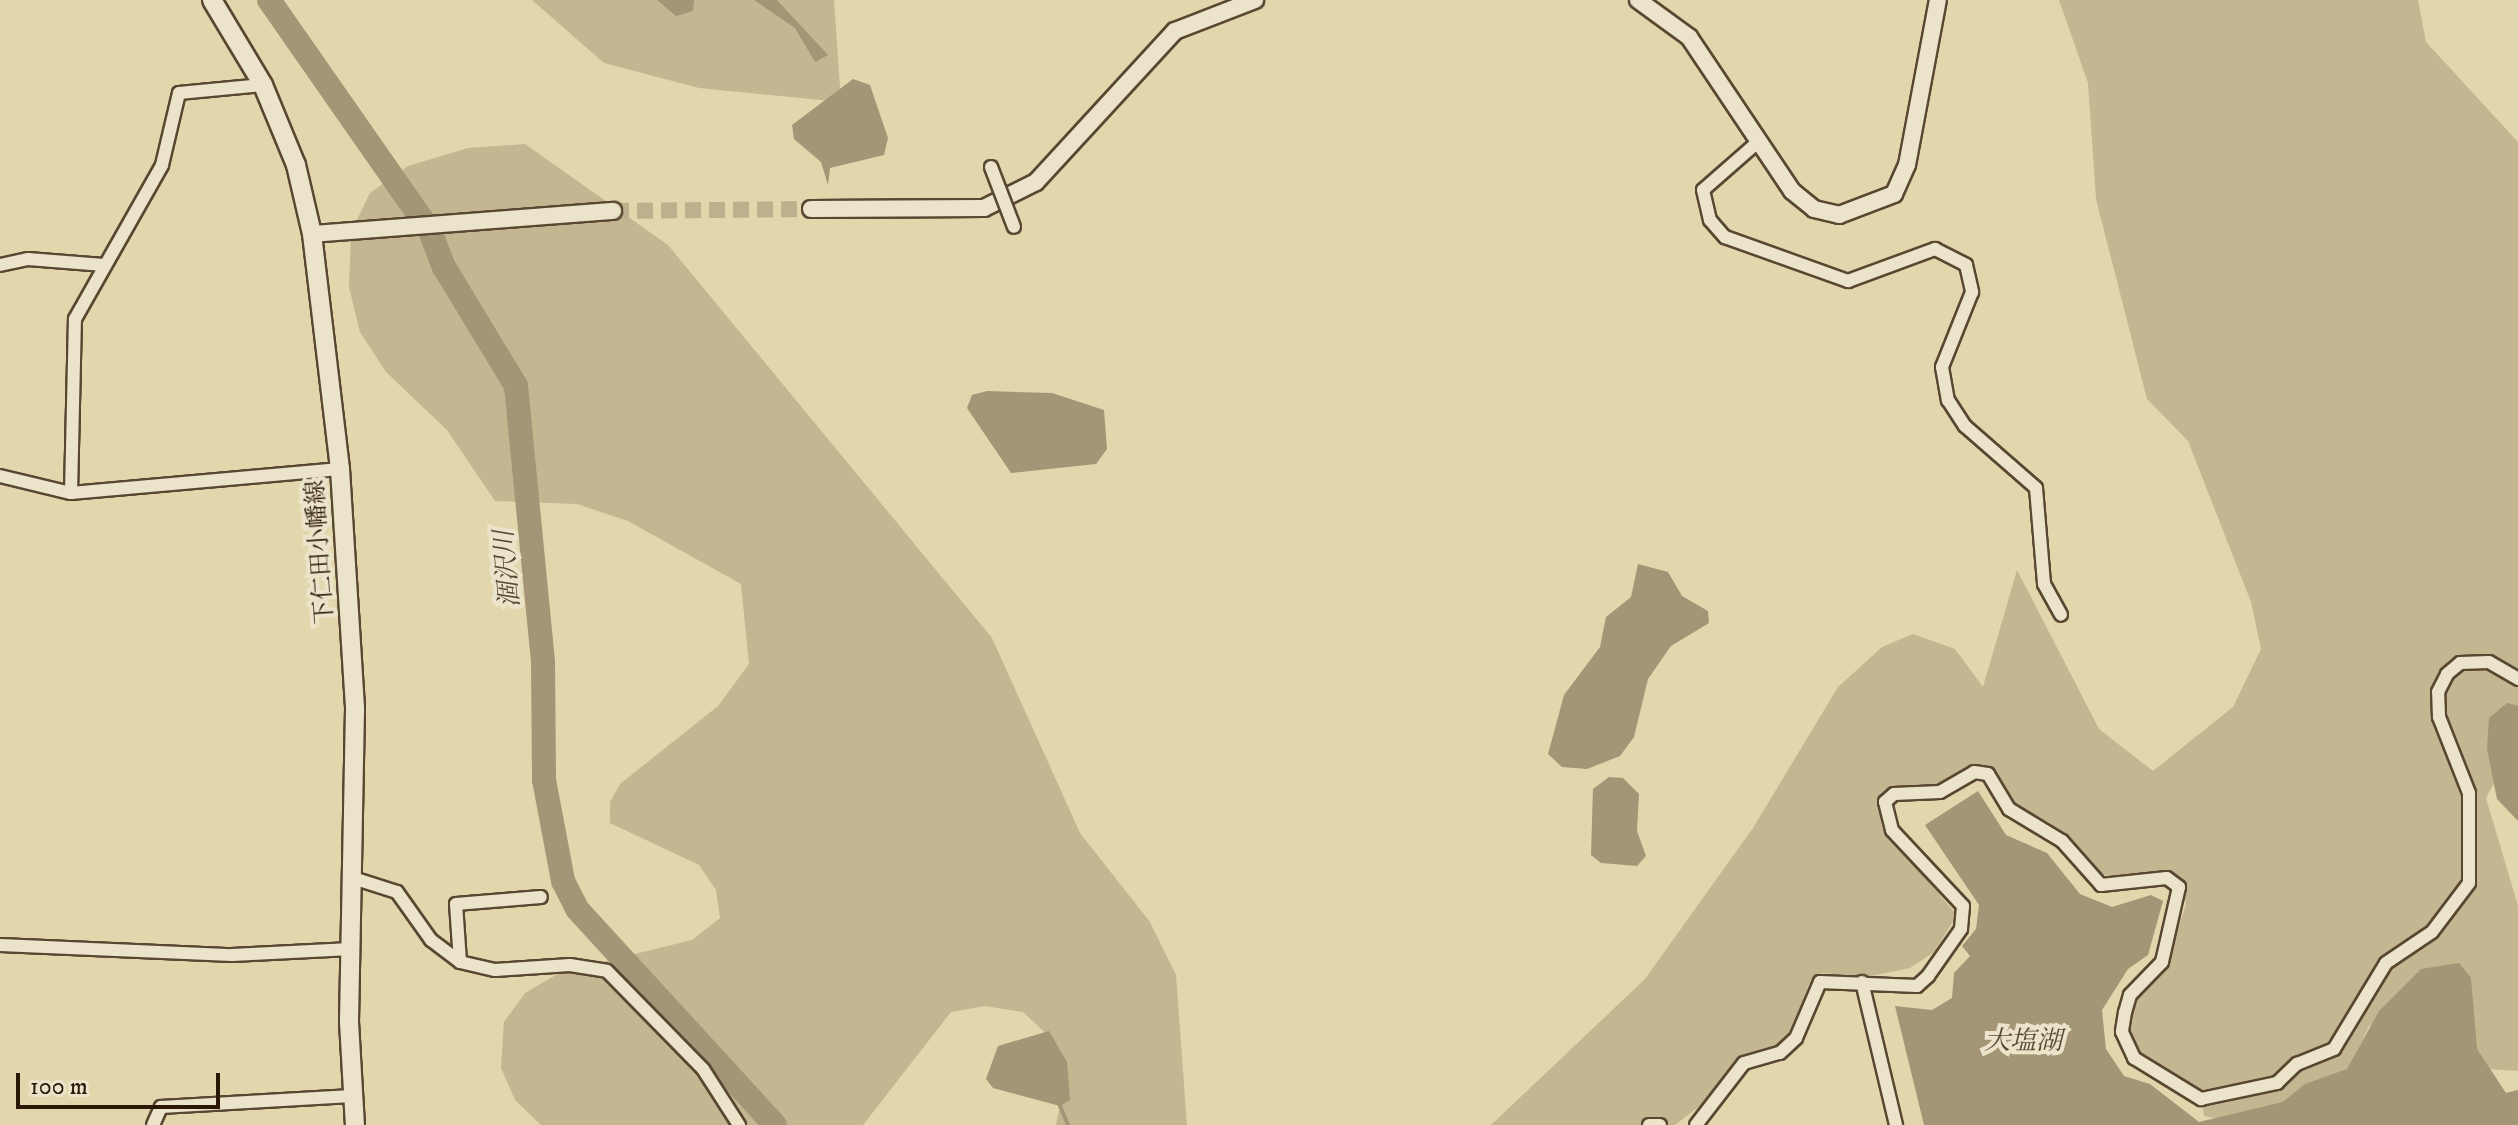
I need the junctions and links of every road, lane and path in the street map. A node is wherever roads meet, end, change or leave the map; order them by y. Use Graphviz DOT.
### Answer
graph roads {
  1 [pos="212,0"];
  2 [pos="1255,0"];
  3 [pos="1638,0"];
  4 [pos="1938,0"];
  5 [pos="1229,5"];
  6 [pos="263,85"];
  7 [pos="1759,141"];
  8 [pos="991,167"];
  9 [pos="811,209"];
  10 [pos="613,211"];
  11 [pos="1014,227"];
  12 [pos="312,234"];
  13 [pos="0,265"];
  14 [pos="104,265"];
  15 [pos="340,469"];
  16 [pos="0,476"];
  17 [pos="71,493"];
  18 [pos="2061,615"];
  19 [pos="2518,679"];
  20 [pos="353,878"];
  21 [pos="541,897"];
  22 [pos="0,945"];
  23 [pos="351,949"];
  24 [pos="460,962"];
  25 [pos="1862,982"];
  26 [pos="352,1096"];
  27 [pos="153,1125"];
  28 [pos="355,1125"];
  29 [pos="739,1125"];
  30 [pos="1649,1125"];
  31 [pos="1660,1125"];
  32 [pos="1696,1125"];
  33 [pos="1896,1125"];
  1 -- 6 [label="main road, 下仁田小幡線"];
  2 -- 5 [label="street"];
  3 -- 7 [label="street"];
  4 -- 7 [label="street"];
  5 -- 9 [label="street"];
  6 -- 12 [label="main road, 下仁田小幡線"];
  6 -- 14 [label="street"];
  7 -- 18 [label="street"];
  8 -- 11 [label="street, bridge"];
  10 -- 12 [label="street"];
  12 -- 15 [label="main road, 下仁田小幡線"];
  13 -- 14 [label="street"];
  14 -- 17 [label="street"];
  15 -- 17 [label="street"];
  15 -- 20 [label="main road, 下仁田小幡線"];
  16 -- 17 [label="street"];
  19 -- 25 [label="street"];
  20 -- 23 [label="main road, 下仁田小幡線"];
  20 -- 24 [label="street"];
  21 -- 24 [label="street"];
  22 -- 23 [label="street"];
  23 -- 26 [label="main road, 下仁田小幡線"];
  24 -- 29 [label="street"];
  25 -- 32 [label="street"];
  25 -- 33 [label="street"];
  26 -- 27 [label="street"];
  26 -- 28 [label="main road, 下仁田小幡線"];
  30 -- 31 [label="street"];
}
